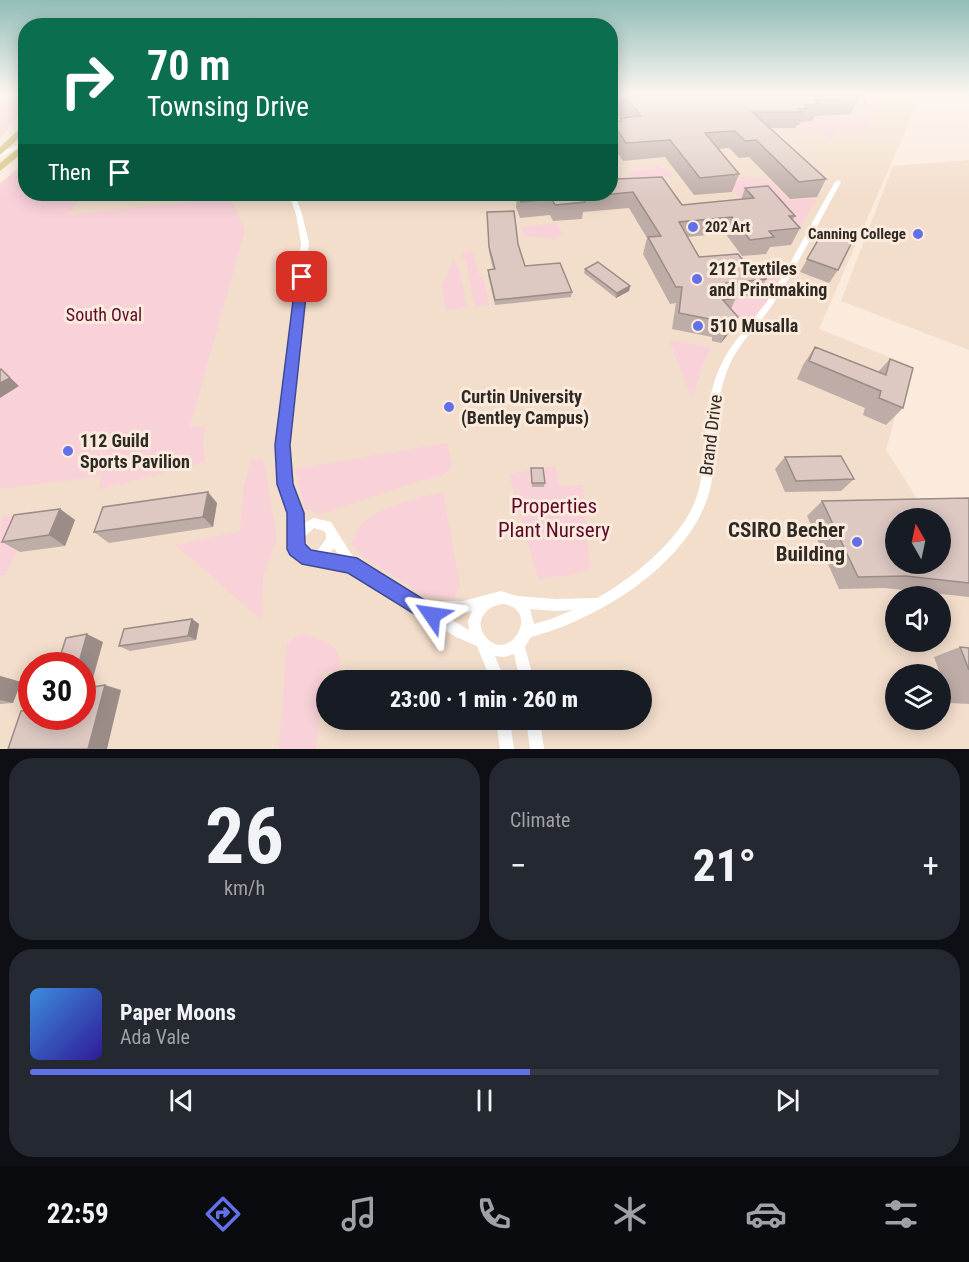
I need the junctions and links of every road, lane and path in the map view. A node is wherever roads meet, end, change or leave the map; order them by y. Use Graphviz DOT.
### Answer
graph roads {
  1 [pos="18,144"];
  2 [pos="18,148"];
  3 [pos="0,153"];
  4 [pos="0,168"];
  5 [pos="838,182"];
  6 [pos="294,201"];
  7 [pos="296,513"];
  8 [pos="314,524"];
  9 [pos="333,536"];
  10 [pos="296,543"];
  11 [pos="316,557"];
  12 [pos="351,564"];
  13 [pos="487,600"];
  14 [pos="516,602"];
  15 [pos="597,602"];
  16 [pos="418,607"];
  17 [pos="526,632"];
  18 [pos="483,643"];
  19 [pos="518,645"];
  20 [pos="494,670"];
  21 [pos="524,670"];
  22 [pos="504,730"];
  23 [pos="534,730"];
  24 [pos="507,749"];
  25 [pos="537,749"];
  1 -- 3 [label="main road"];
  2 -- 4 [label="main road"];
  5 -- 15 [label="street, Brand Drive"];
  6 -- 7 [label="street"];
  7 -- 8 [label="street"];
  7 -- 10 [label="street"];
  8 -- 9 [label="street"];
  8 -- 10 [label="street"];
  9 -- 11 [label="street"];
  9 -- 12 [label="street"];
  10 -- 11 [label="street"];
  11 -- 12 [label="street"];
  12 -- 16 [label="street"];
  13 -- 14 [label="street"];
  13 -- 16 [label="street"];
  13 -- 18 [label="street"];
  14 -- 15 [label="street, Brand Drive"];
  14 -- 17 [label="street"];
  15 -- 17 [label="street, Brand Drive"];
  16 -- 18 [label="street"];
  17 -- 19 [label="street"];
  18 -- 19 [label="street"];
  18 -- 20 [label="street"];
  19 -- 21 [label="street"];
  22 -- 24 [label="street"];
  23 -- 25 [label="street"];
}
